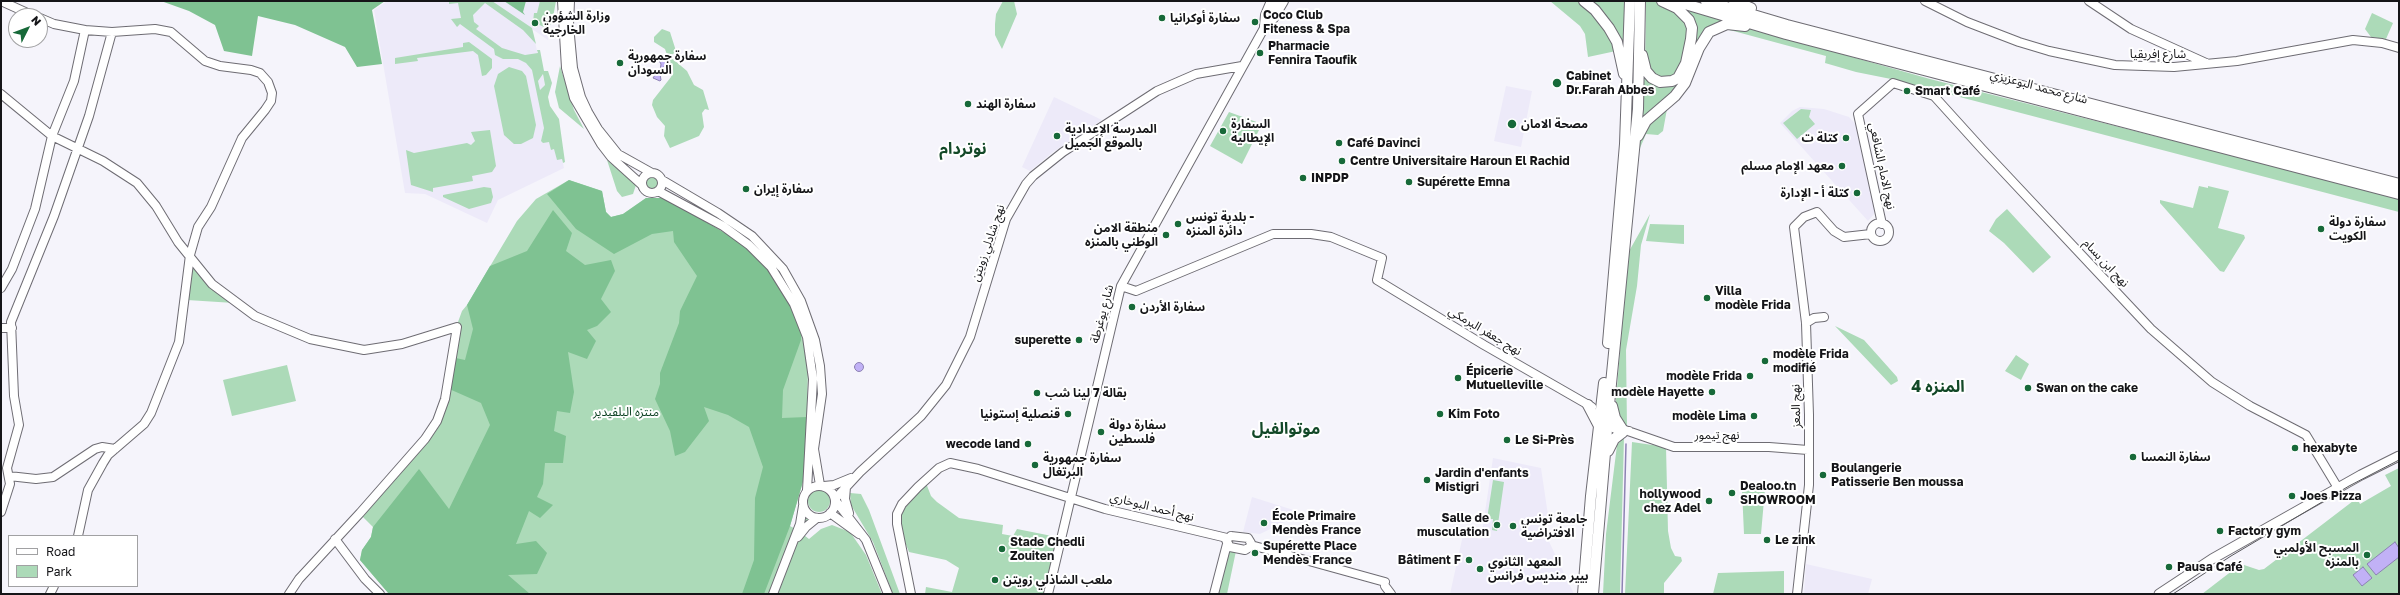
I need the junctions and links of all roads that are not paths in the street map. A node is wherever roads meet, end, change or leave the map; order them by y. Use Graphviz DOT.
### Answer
graph roads {
  1 [pos="1,1"];
  2 [pos="562,1"];
  3 [pos="570,1"];
  4 [pos="1272,1"];
  5 [pos="1278,1"];
  6 [pos="1283,1"];
  7 [pos="1584,1"];
  8 [pos="1630,1"];
  9 [pos="1640,1"];
  10 [pos="1662,1"];
  11 [pos="1674,1"];
  12 [pos="1706,1"];
  13 [pos="1734,1"];
  14 [pos="1925,1"];
  15 [pos="2089,1"];
  16 [pos="16,8"];
  17 [pos="48,21"];
  18 [pos="1265,26"];
  19 [pos="85,30"];
  20 [pos="1786,30"];
  21 [pos="112,32"];
  22 [pos="1639,34"];
  23 [pos="2399,48"];
  24 [pos="2179,52"];
  25 [pos="2207,64"];
  26 [pos="1242,66"];
  27 [pos="2174,67"];
  28 [pos="1628,79"];
  29 [pos="1,94"];
  30 [pos="1627,98"];
  31 [pos="1638,109"];
  32 [pos="1658,109"];
  33 [pos="1858,114"];
  34 [pos="52,136"];
  35 [pos="1635,145"];
  36 [pos="77,148"];
  37 [pos="652,173"];
  38 [pos="662,180"];
  39 [pos="2399,184"];
  40 [pos="642,185"];
  41 [pos="658,191"];
  42 [pos="2399,194"];
  43 [pos="1882,224"];
  44 [pos="1871,234"];
  45 [pos="190,255"];
  46 [pos="1121,286"];
  47 [pos="1,288"];
  48 [pos="1824,317"];
  49 [pos="1806,322"];
  50 [pos="1,328"];
  51 [pos="12,328"];
  52 [pos="1607,362"];
  53 [pos="1607,392"];
  54 [pos="1586,404"];
  55 [pos="1603,420"];
  56 [pos="1625,430"];
  57 [pos="114,449"];
  58 [pos="2399,449"];
  59 [pos="1808,450"];
  60 [pos="2399,456"];
  61 [pos="1605,465"];
  62 [pos="860,472"];
  63 [pos="2368,472"];
  64 [pos="9,476"];
  65 [pos="821,485"];
  66 [pos="1602,485"];
  67 [pos="846,487"];
  68 [pos="2338,488"];
  69 [pos="807,490"];
  70 [pos="1071,498"];
  71 [pos="835,499"];
  72 [pos="803,505"];
  73 [pos="1,512"];
  74 [pos="830,513"];
  75 [pos="817,518"];
  76 [pos="854,523"];
  77 [pos="78,535"];
  78 [pos="335,539"];
  79 [pos="866,540"];
  80 [pos="1227,541"];
  81 [pos="1251,545"];
  82 [pos="792,546"];
  83 [pos="289,594"];
  84 [pos="380,594"];
  85 [pos="773,594"];
  86 [pos="888,594"];
  87 [pos="911,594"];
  88 [pos="1048,594"];
  89 [pos="1214,594"];
  90 [pos="1391,594"];
  91 [pos="1583,594"];
  92 [pos="1593,594"];
  93 [pos="1797,594"];
  94 [pos="2159,594"];
  1 -- 16 [label="street"];
  2 -- 40 [label="street"];
  3 -- 37 [label="street"];
  4 -- 18 [label="highway"];
  5 -- 18 [label="street, شارع يوغرطة"];
  6 -- 18 [label="highway"];
  7 -- 30 [label="highway"];
  8 -- 28 [label="highway"];
  9 -- 22 [label="highway"];
  10 -- 22 [label="highway"];
  11 -- 20 [label="highway, شارع محمد البوعزيزي"];
  12 -- 20 [label="highway, شارع محمد البوعزيزي"];
  13 -- 20 [label="highway"];
  14 -- 27 [label="street, شارع إفريقيا"];
  15 -- 24 [label="street"];
  17 -- 19 [label="street"];
  18 -- 26 [label="street, شارع يوغرطة"];
  19 -- 21 [label="street"];
  19 -- 34 [label="street"];
  20 -- 32 [label="highway"];
  20 -- 39 [label="highway, شارع محمد البوعزيزي"];
  20 -- 42 [label="highway, شارع محمد البوعزيزي"];
  21 -- 36 [label="street"];
  21 -- 45 [label="street"];
  22 -- 31 [label="highway"];
  23 -- 25 [label="street, شارع إفريقيا"];
  24 -- 25 [label="street"];
  24 -- 27 [label="street"];
  25 -- 27 [label="street, شارع إفريقيا"];
  26 -- 46 [label="street, شارع يوغرطة"];
  26 -- 62 [label="street, نهج شادلي زويتن"];
  28 -- 30 [label="highway"];
  28 -- 31 [label="highway"];
  29 -- 34 [label="street"];
  30 -- 52 [label="highway"];
  31 -- 32 [label="highway"];
  31 -- 35 [label="highway"];
  32 -- 35 [label="highway"];
  33 -- 43 [label="street, نهج الامام الشافعي"];
  33 -- 68 [label="street, نهج ابن بسام"];
  34 -- 36 [label="street"];
  34 -- 47 [label="street"];
  35 -- 53 [label="highway"];
  36 -- 45 [label="street"];
  36 -- 51 [label="street"];
  37 -- 38 [label="street"];
  37 -- 40 [label="street"];
  38 -- 41 [label="street"];
  38 -- 65 [label="street"];
  40 -- 41 [label="street"];
  41 -- 69 [label="street"];
  43 -- 44 [label="street"];
  43 -- 44 [label="street"];
  44 -- 49 [label="street, نهج المعز"];
  45 -- 57 [label="street"];
  45 -- 78 [label="street"];
  46 -- 54 [label="street, نهج جعفر البرمكي"];
  46 -- 70 [label="street, شارع يوغرطة"];
  48 -- 49 [label="street"];
  49 -- 59 [label="street, نهج المعز"];
  50 -- 51 [label="street"];
  51 -- 64 [label="street"];
  52 -- 53 [label="highway"];
  52 -- 55 [label="highway"];
  53 -- 54 [label="highway"];
  53 -- 55 [label="highway"];
  53 -- 56 [label="highway"];
  54 -- 55 [label="highway"];
  54 -- 55 [label="street, نهج جعفر البرمكي"];
  55 -- 56 [label="street, نهج تيمور"];
  55 -- 61 [label="highway"];
  55 -- 66 [label="highway"];
  55 -- 91 [label="highway"];
  56 -- 59 [label="street, نهج تيمور"];
  56 -- 61 [label="highway"];
  57 -- 64 [label="street"];
  57 -- 77 [label="street"];
  58 -- 63 [label="main road"];
  59 -- 93 [label="street, نهج المعز"];
  60 -- 63 [label="main road"];
  61 -- 66 [label="highway"];
  62 -- 65 [label="street"];
  62 -- 67 [label="street"];
  63 -- 68 [label="main road"];
  64 -- 73 [label="street"];
  65 -- 69 [label="street"];
  65 -- 71 [label="street"];
  66 -- 92 [label="highway"];
  67 -- 71 [label="street"];
  67 -- 76 [label="street"];
  68 -- 94 [label="main road"];
  69 -- 72 [label="street"];
  70 -- 80 [label="street, نهج أحمد البوخاري"];
  70 -- 87 [label="street, نهج أحمد البوخاري"];
  70 -- 88 [label="street, شارع يوغرطة"];
  71 -- 74 [label="street"];
  71 -- 76 [label="street"];
  72 -- 75 [label="street"];
  72 -- 82 [label="street"];
  74 -- 75 [label="street"];
  74 -- 79 [label="street"];
  75 -- 82 [label="street"];
  76 -- 79 [label="street"];
  78 -- 83 [label="street"];
  78 -- 84 [label="street"];
  79 -- 86 [label="street"];
  80 -- 81 [label="street"];
  80 -- 81 [label="street"];
  80 -- 89 [label="street"];
  81 -- 90 [label="street"];
  82 -- 85 [label="street"];
}
